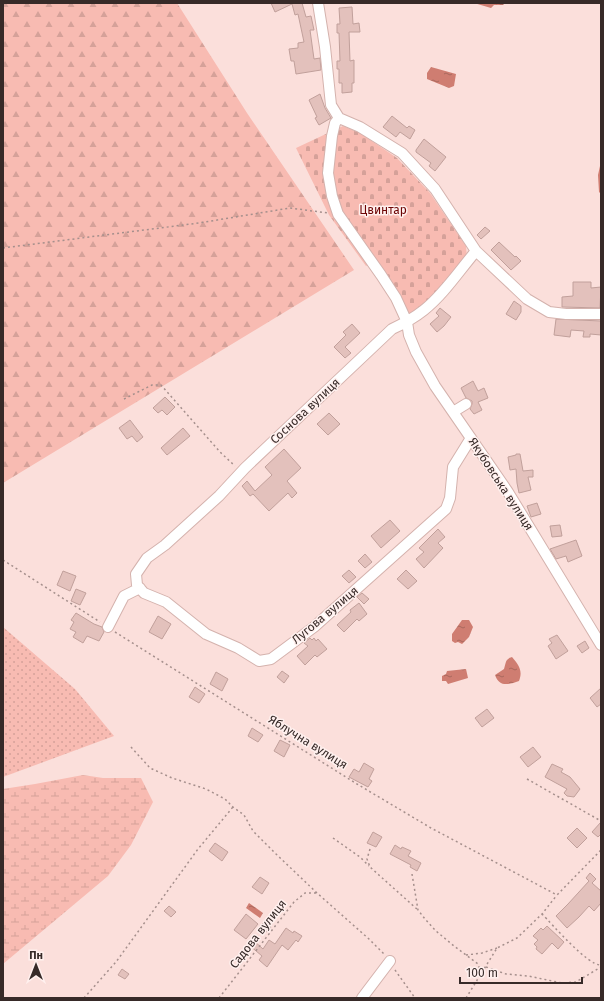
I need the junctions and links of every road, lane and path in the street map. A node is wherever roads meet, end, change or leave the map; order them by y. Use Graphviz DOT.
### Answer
graph roads {
  1 [pos="318,3"];
  2 [pos="339,118"];
  3 [pos="338,214"];
  4 [pos="3,248"];
  5 [pos="476,251"];
  6 [pos="601,314"];
  7 [pos="407,322"];
  8 [pos="124,399"];
  9 [pos="466,404"];
  10 [pos="453,412"];
  11 [pos="471,438"];
  12 [pos="244,469"];
  13 [pos="3,560"];
  14 [pos="140,588"];
  15 [pos="108,627"];
  16 [pos="601,645"];
  17 [pos="131,747"];
  18 [pos="527,779"];
  19 [pos="233,807"];
  20 [pos="601,821"];
  21 [pos="333,838"];
  22 [pos="370,849"];
  23 [pos="601,850"];
  24 [pos="370,867"];
  25 [pos="412,874"];
  26 [pos="317,893"];
  27 [pos="557,895"];
  28 [pos="418,910"];
  29 [pos="542,914"];
  30 [pos="497,948"];
  31 [pos="466,955"];
  32 [pos="390,961"];
  33 [pos="601,966"];
  34 [pos="486,967"];
  35 [pos="482,973"];
  36 [pos="84,998"];
  37 [pos="219,998"];
  38 [pos="362,998"];
  39 [pos="415,998"];
  40 [pos="466,998"];
  1 -- 2 [label="street"];
  2 -- 3 [label="street, Якубовська вулиця"];
  2 -- 5 [label="street"];
  3 -- 4 [label="path"];
  3 -- 7 [label="street, Якубовська вулиця"];
  5 -- 6 [label="street"];
  5 -- 7 [label="street, Соснова вулиця"];
  7 -- 10 [label="street, Якубовська вулиця"];
  7 -- 12 [label="street, Соснова вулиця"];
  8 -- 12 [label="path"];
  9 -- 10 [label="street"];
  10 -- 11 [label="street, Якубовська вулиця"];
  11 -- 14 [label="street, Лугова вулиця"];
  11 -- 16 [label="street, Якубовська вулиця"];
  12 -- 14 [label="street, Соснова вулиця"];
  13 -- 15 [label="path, Яблучна вулиця"];
  14 -- 15 [label="street"];
  15 -- 27 [label="path, Яблучна вулиця"];
  17 -- 19 [label="path"];
  18 -- 20 [label="path"];
  19 -- 26 [label="path"];
  19 -- 36 [label="path"];
  21 -- 24 [label="path"];
  22 -- 24 [label="path"];
  23 -- 27 [label="path"];
  24 -- 28 [label="path"];
  25 -- 28 [label="path"];
  26 -- 32 [label="path"];
  26 -- 37 [label="path, Садова вулиця"];
  27 -- 29 [label="path"];
  28 -- 31 [label="path"];
  29 -- 30 [label="path"];
  29 -- 33 [label="path"];
  30 -- 31 [label="path"];
  30 -- 34 [label="path"];
  31 -- 35 [label="path"];
  32 -- 38 [label="street"];
  32 -- 39 [label="path"];
  33 -- 34 [label="path"];
  34 -- 35 [label="path"];
  35 -- 40 [label="path"];
}
